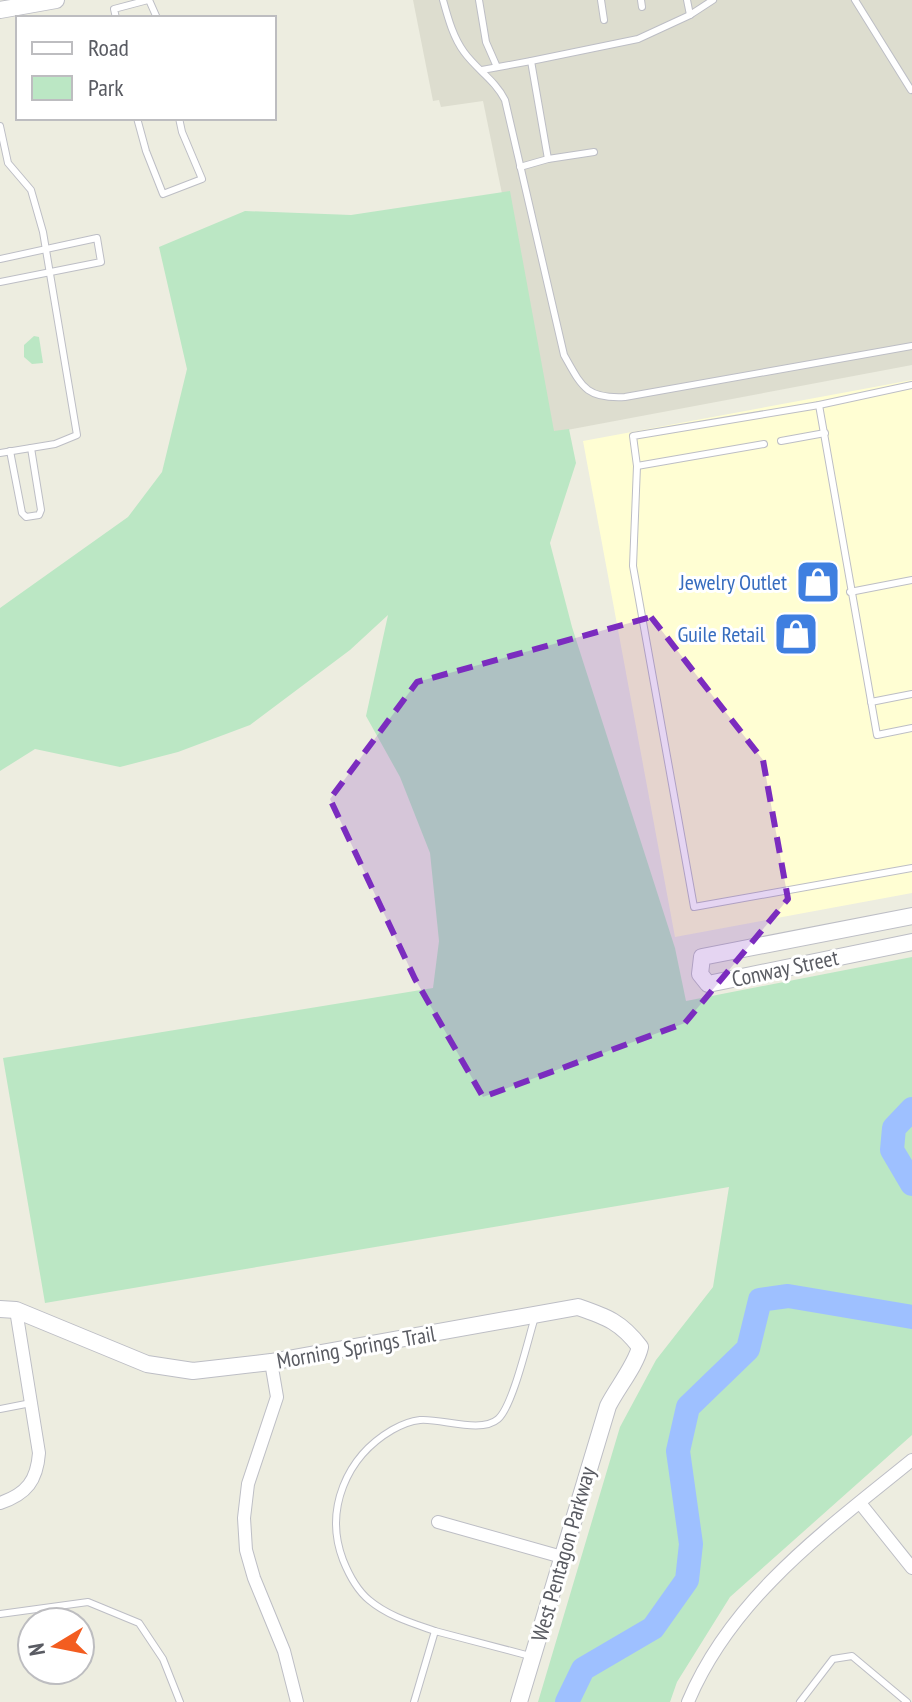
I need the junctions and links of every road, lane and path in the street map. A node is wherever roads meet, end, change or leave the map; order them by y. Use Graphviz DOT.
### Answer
graph roads {
  1 [pos="56,0"];
  2 [pos="148,0"];
  3 [pos="443,0"];
  4 [pos="479,0"];
  5 [pos="601,0"];
  6 [pos="687,0"];
  7 [pos="713,0"];
  8 [pos="855,0"];
  9 [pos="0,10"];
  10 [pos="690,15"];
  11 [pos="116,16"];
  12 [pos="604,20"];
  13 [pos="531,61"];
  14 [pos="497,67"];
  15 [pos="482,70"];
  16 [pos="911,90"];
  17 [pos="138,120"];
  18 [pos="179,120"];
  19 [pos="0,126"];
  20 [pos="594,152"];
  21 [pos="548,159"];
  22 [pos="520,167"];
  23 [pos="46,249"];
  24 [pos="0,259"];
  25 [pos="50,272"];
  26 [pos="0,282"];
  27 [pos="912,346"];
  28 [pos="912,385"];
  29 [pos="819,405"];
  30 [pos="825,433"];
  31 [pos="781,441"];
  32 [pos="764,444"];
  33 [pos="31,448"];
  34 [pos="10,451"];
  35 [pos="0,453"];
  36 [pos="637,466"];
  37 [pos="912,580"];
  38 [pos="850,592"];
  39 [pos="912,694"];
  40 [pos="871,702"];
  41 [pos="912,728"];
  42 [pos="912,868"];
  43 [pos="912,916"];
  44 [pos="912,942"];
  45 [pos="8,1310"];
  46 [pos="536,1315"];
  47 [pos="271,1362"];
  48 [pos="31,1403"];
  49 [pos="608,1406"];
  50 [pos="0,1409"];
  51 [pos="912,1460"];
  52 [pos="0,1503"];
  53 [pos="860,1503"];
  54 [pos="438,1522"];
  55 [pos="562,1557"];
  56 [pos="912,1568"];
  57 [pos="0,1614"];
  58 [pos="435,1631"];
  59 [pos="534,1657"];
  60 [pos="180,1702"];
  61 [pos="297,1702"];
  62 [pos="414,1702"];
  63 [pos="519,1702"];
  64 [pos="688,1702"];
  65 [pos="800,1702"];
  66 [pos="907,1702"];
  1 -- 9 [label="street"];
  2 -- 11 [label="lane"];
  3 -- 15 [label="lane"];
  4 -- 14 [label="lane"];
  5 -- 12 [label="lane"];
  6 -- 10 [label="lane"];
  7 -- 10 [label="lane"];
  8 -- 16 [label="lane"];
  10 -- 13 [label="lane"];
  13 -- 14 [label="lane"];
  13 -- 21 [label="lane"];
  14 -- 15 [label="lane"];
  15 -- 22 [label="lane"];
  17 -- 18 [label="lane"];
  19 -- 23 [label="lane"];
  20 -- 21 [label="lane"];
  21 -- 22 [label="lane"];
  22 -- 27 [label="lane"];
  23 -- 24 [label="lane"];
  23 -- 25 [label="lane"];
  23 -- 25 [label="lane"];
  25 -- 26 [label="lane"];
  25 -- 33 [label="lane"];
  28 -- 29 [label="lane"];
  29 -- 30 [label="lane"];
  29 -- 36 [label="lane"];
  30 -- 31 [label="lane"];
  30 -- 38 [label="lane"];
  32 -- 36 [label="lane"];
  33 -- 34 [label="lane"];
  33 -- 34 [label="lane"];
  34 -- 35 [label="lane"];
  36 -- 42 [label="lane"];
  37 -- 38 [label="lane"];
  38 -- 40 [label="lane"];
  39 -- 40 [label="lane"];
  40 -- 41 [label="lane"];
  43 -- 44 [label="street, Conway Street"];
  45 -- 47 [label="street, Morning Springs Trail"];
  45 -- 48 [label="street"];
  46 -- 47 [label="street, Morning Springs Trail"];
  46 -- 49 [label="street, Morning Springs Trail"];
  46 -- 58 [label="lane"];
  47 -- 61 [label="street"];
  48 -- 50 [label="lane"];
  48 -- 52 [label="street"];
  49 -- 55 [label="street, West Pentagon Parkway"];
  51 -- 53 [label="street"];
  53 -- 56 [label="street"];
  53 -- 64 [label="street"];
  54 -- 55 [label="street"];
  55 -- 59 [label="street, West Pentagon Parkway"];
  57 -- 60 [label="lane"];
  58 -- 59 [label="lane"];
  58 -- 62 [label="lane"];
  59 -- 63 [label="street, West Pentagon Parkway"];
  65 -- 66 [label="lane"];
}
